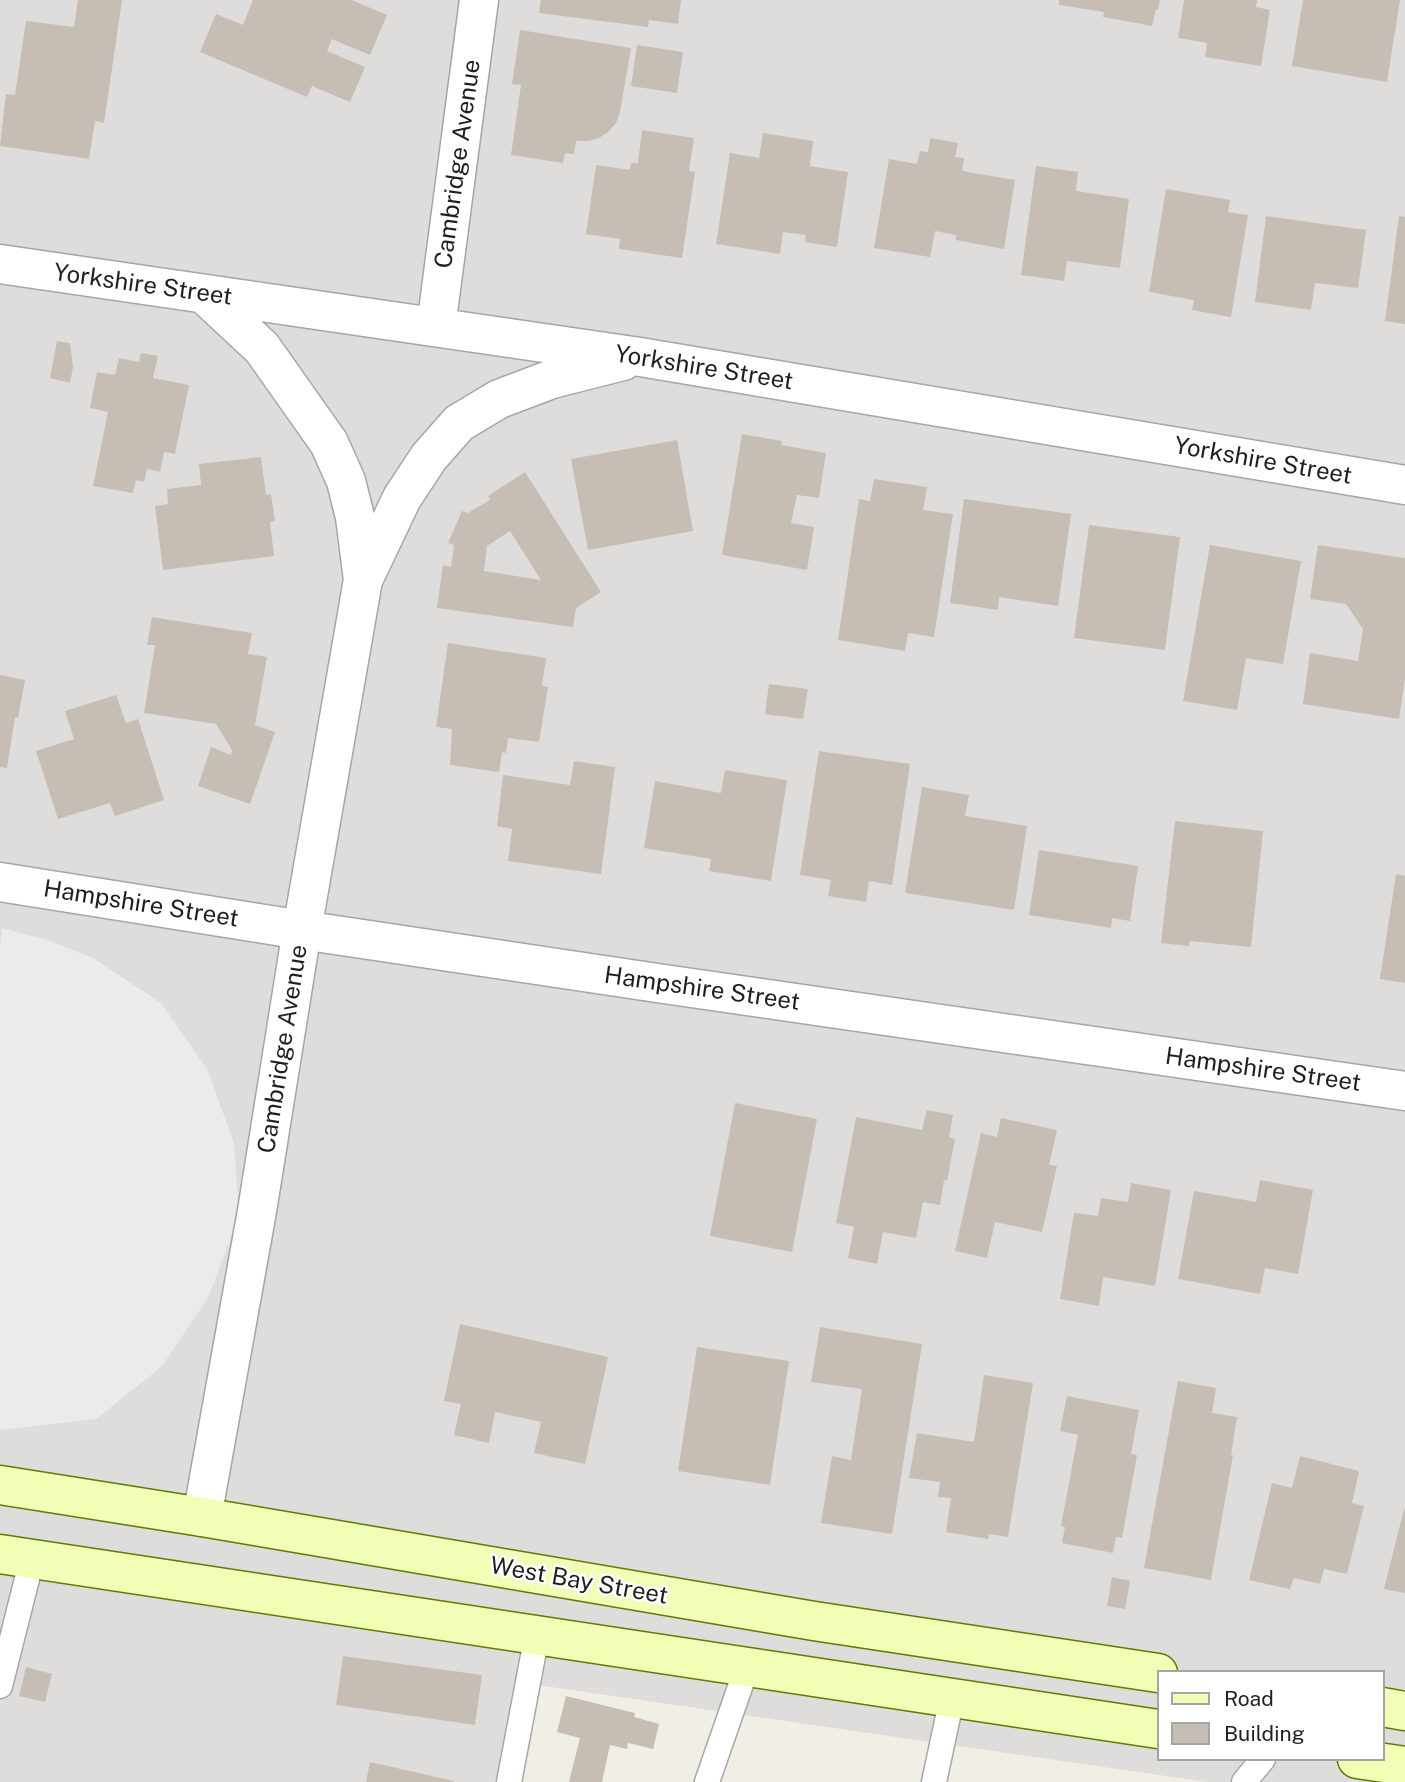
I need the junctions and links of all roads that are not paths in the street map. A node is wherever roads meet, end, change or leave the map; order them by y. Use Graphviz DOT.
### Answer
graph roads {
  1 [pos="480,0"];
  2 [pos="0,264"];
  3 [pos="204,294"];
  4 [pos="436,327"];
  5 [pos="640,357"];
  6 [pos="1405,485"];
  7 [pos="363,580"];
  8 [pos="0,882"];
  9 [pos="302,930"];
  10 [pos="1405,1091"];
  11 [pos="0,1485"];
  12 [pos="202,1517"];
  13 [pos="16,1556"];
  14 [pos="537,1635"];
  15 [pos="747,1667"];
  16 [pos="1156,1673"];
  17 [pos="0,1686"];
  18 [pos="952,1698"];
  19 [pos="1384,1707"];
  20 [pos="1405,1710"];
  21 [pos="1156,1729"];
  22 [pos="1262,1761"];
  23 [pos="509,1782"];
  24 [pos="706,1782"];
  25 [pos="934,1782"];
  26 [pos="1244,1782"];
  1 -- 4 [label="street, Cambridge Avenue"];
  2 -- 3 [label="street, Yorkshire Street"];
  3 -- 4 [label="street, Yorkshire Street"];
  3 -- 7 [label="street, Cambridge Avenue"];
  4 -- 5 [label="street, Yorkshire Street"];
  5 -- 6 [label="street, Yorkshire Street"];
  5 -- 7 [label="street, Cambridge Avenue"];
  7 -- 9 [label="street, Cambridge Avenue"];
  8 -- 9 [label="street, Hampshire Street"];
  9 -- 10 [label="street, Hampshire Street"];
  9 -- 12 [label="street, Cambridge Avenue"];
  11 -- 12 [label="main road, West Bay Street"];
  12 -- 16 [label="main road, West Bay Street"];
  13 -- 14 [label="main road"];
  13 -- 17 [label="lane"];
  14 -- 15 [label="main road"];
  14 -- 23 [label="lane"];
  15 -- 18 [label="main road"];
  15 -- 24 [label="lane"];
  18 -- 21 [label="main road"];
  18 -- 25 [label="lane"];
  19 -- 20 [label="main road"];
  22 -- 26 [label="lane"];
}
